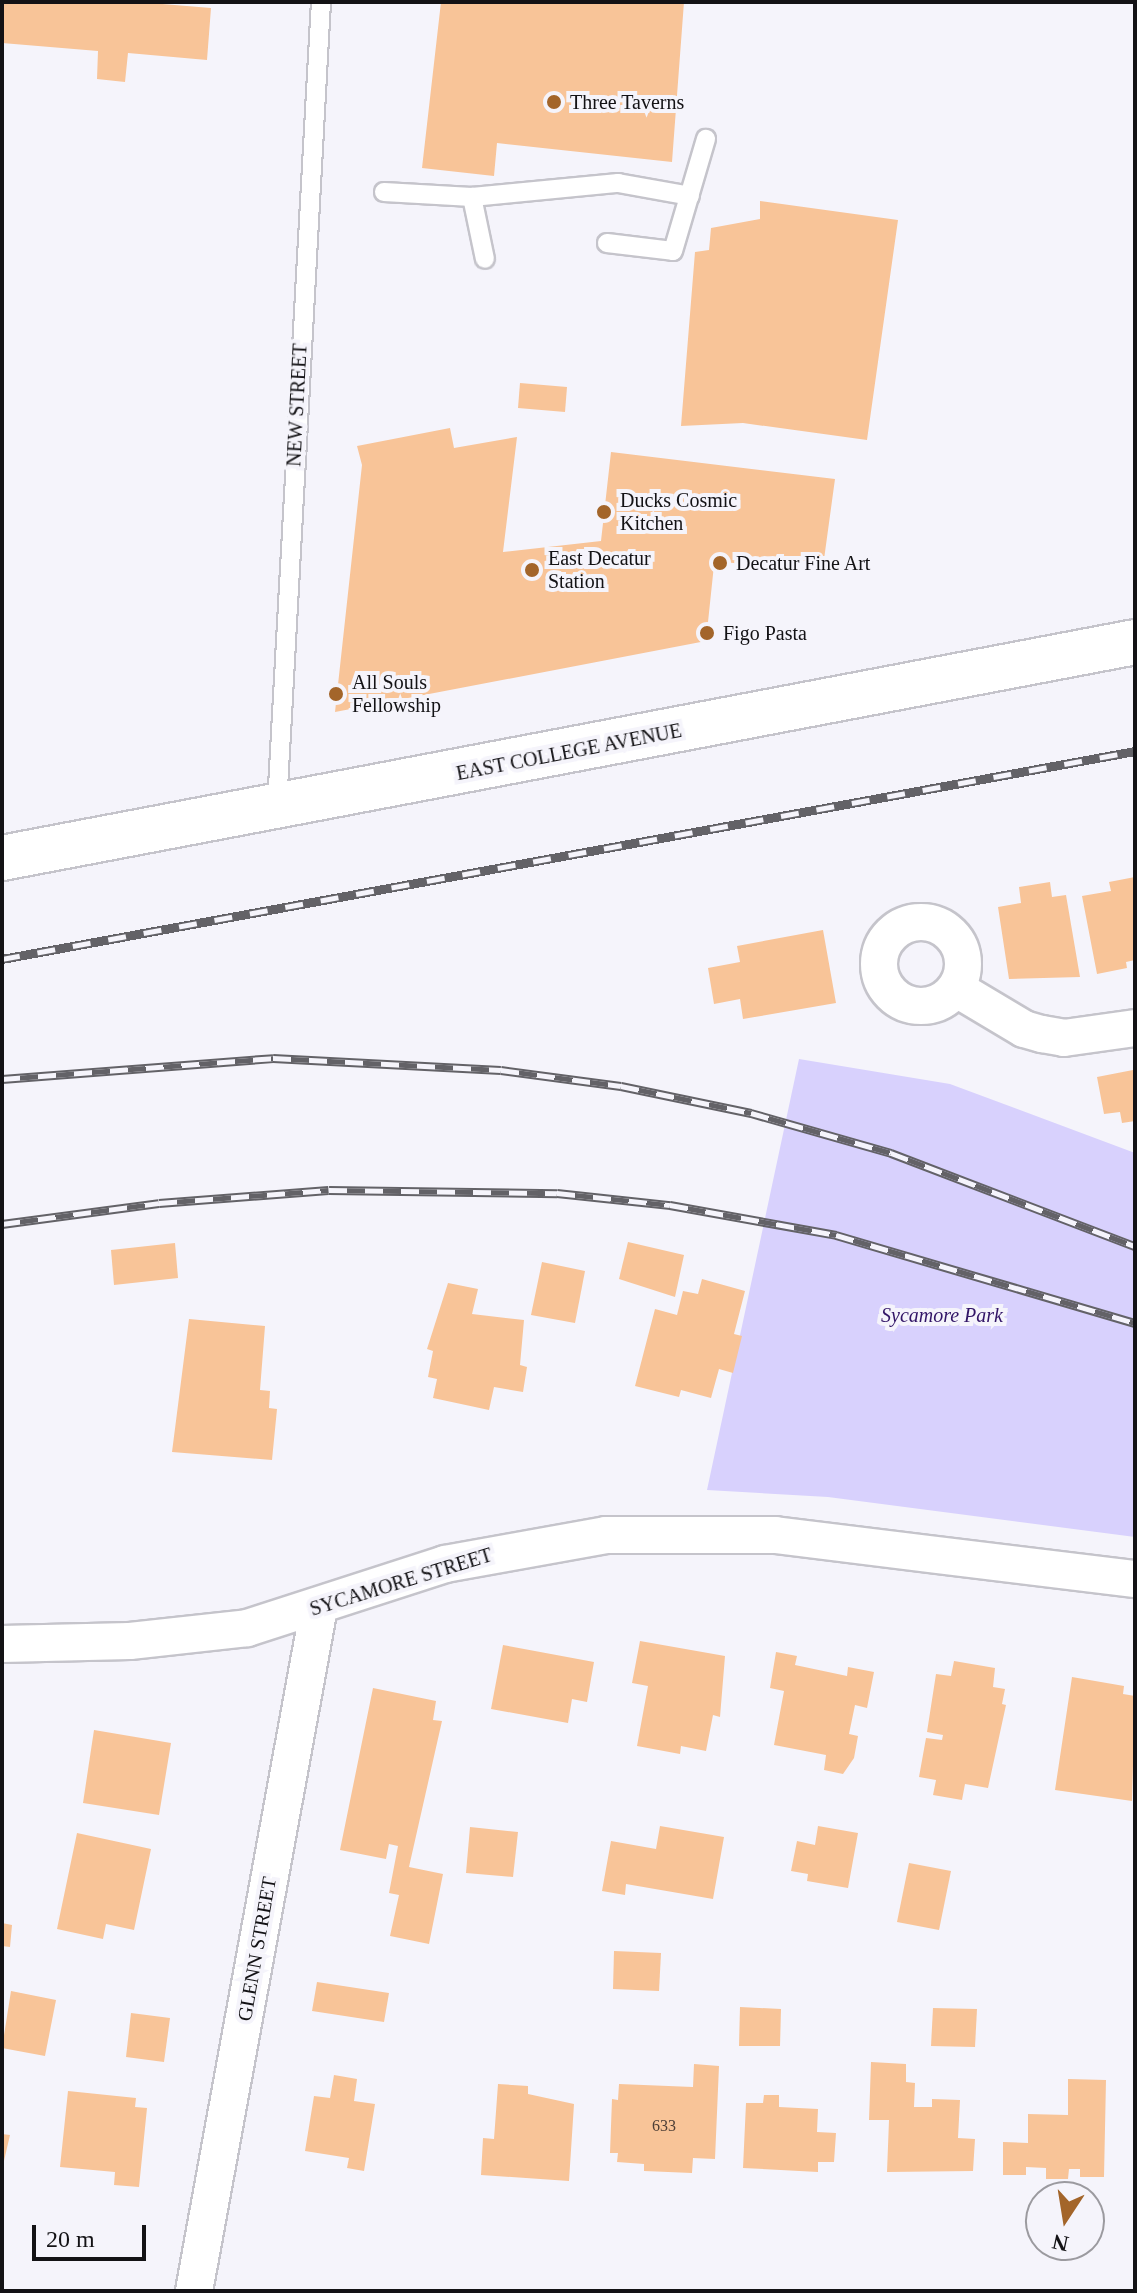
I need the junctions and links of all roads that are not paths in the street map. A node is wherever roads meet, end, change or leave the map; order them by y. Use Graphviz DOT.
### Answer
graph roads {
  1 [pos="321,2"];
  2 [pos="706,139"];
  3 [pos="384,192"];
  4 [pos="690,196"];
  5 [pos="472,197"];
  6 [pos="607,243"];
  7 [pos="485,259"];
  8 [pos="1135,642"];
  9 [pos="277,809"];
  10 [pos="2,858"];
  11 [pos="957,989"];
  12 [pos="1135,1028"];
  13 [pos="1135,1579"];
  14 [pos="319,1607"];
  15 [pos="2,1644"];
  16 [pos="194,2291"];
  1 -- 9 [label="lane, NEW STREET"];
  2 -- 4 [label="lane"];
  3 -- 5 [label="lane"];
  4 -- 5 [label="lane"];
  4 -- 6 [label="lane"];
  5 -- 7 [label="lane"];
  8 -- 9 [label="main road, EAST COLLEGE AVENUE"];
  9 -- 10 [label="main road, EAST COLLEGE AVENUE"];
  11 -- 12 [label="street"];
  13 -- 14 [label="street, SYCAMORE STREET"];
  14 -- 15 [label="street, SYCAMORE STREET"];
  14 -- 16 [label="street, GLENN STREET"];
}
